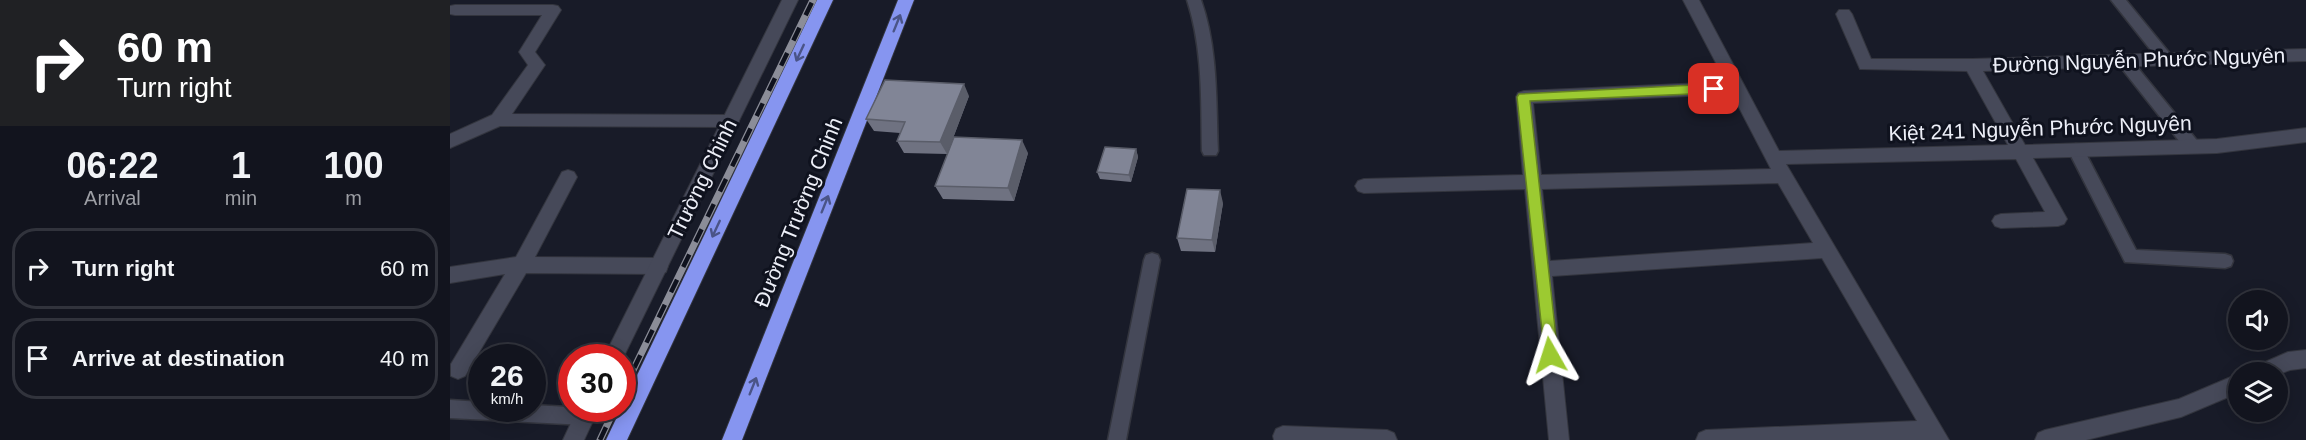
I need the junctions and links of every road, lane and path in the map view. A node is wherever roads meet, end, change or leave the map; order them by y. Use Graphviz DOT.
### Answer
graph roads {
  1 [pos="790,0"];
  2 [pos="825,0"];
  3 [pos="906,0"];
  4 [pos="1194,0"];
  5 [pos="1691,0"];
  6 [pos="2118,0"];
  7 [pos="455,10"];
  8 [pos="1844,14"];
  9 [pos="2306,55"];
  10 [pos="2166,59"];
  11 [pos="2124,61"];
  12 [pos="1972,65"];
  13 [pos="1738,88"];
  14 [pos="498,120"];
  15 [pos="730,121"];
  16 [pos="2306,135"];
  17 [pos="450,141"];
  18 [pos="2193,147"];
  19 [pos="2076,150"];
  20 [pos="1210,151"];
  21 [pos="2021,152"];
  22 [pos="1774,158"];
  23 [pos="1783,176"];
  24 [pos="568,177"];
  25 [pos="1533,184"];
  26 [pos="1364,186"];
  27 [pos="2001,221"];
  28 [pos="1825,250"];
  29 [pos="1152,260"];
  30 [pos="2225,261"];
  31 [pos="520,265"];
  32 [pos="659,266"];
  33 [pos="1541,269"];
  34 [pos="450,275"];
  35 [pos="620,344"];
  36 [pos="458,370"];
  37 [pos="2228,387"];
  38 [pos="450,409"];
  39 [pos="558,411"];
  40 [pos="582,422"];
  41 [pos="1936,435"];
  42 [pos="1283,436"];
  43 [pos="573,440"];
  44 [pos="616,440"];
  45 [pos="732,440"];
  46 [pos="1117,440"];
  47 [pos="1387,440"];
  48 [pos="1559,440"];
  49 [pos="1706,440"];
  50 [pos="2045,440"];
  1 -- 15 [label="street, Trường Chinh"];
  2 -- 44 [label="highway, one-way"];
  45 -- 3 [label="highway, Đường Trường Chinh, one-way"];
  4 -- 20 [label="lane"];
  5 -- 13 [label="street"];
  6 -- 10 [label="lane"];
  7 -- 14 [label="street"];
  8 -- 12 [label="street, Đường Nguyễn Phước Nguyên"];
  9 -- 10 [label="street, Đường Nguyễn Phước Nguyên"];
  10 -- 11 [label="street, Đường Nguyễn Phước Nguyên"];
  11 -- 12 [label="street, Đường Nguyễn Phước Nguyên"];
  11 -- 18 [label="lane"];
  12 -- 21 [label="street, Đường Nguyễn Phước Nguyên"];
  13 -- 22 [label="street"];
  13 -- 25 [label="street"];
  14 -- 15 [label="street"];
  14 -- 17 [label="street"];
  15 -- 32 [label="street, Trường Chinh"];
  16 -- 18 [label="street, Kiệt 241 Nguyễn Phước Nguyên"];
  18 -- 19 [label="street, Kiệt 241 Nguyễn Phước Nguyên"];
  19 -- 21 [label="street, Kiệt 241 Nguyễn Phước Nguyên"];
  19 -- 30 [label="lane"];
  21 -- 22 [label="street, Kiệt 241 Nguyễn Phước Nguyên"];
  21 -- 27 [label="street, Đường Nguyễn Phước Nguyên"];
  22 -- 23 [label="street"];
  23 -- 25 [label="street"];
  23 -- 28 [label="street"];
  24 -- 31 [label="street"];
  25 -- 26 [label="street"];
  25 -- 33 [label="street"];
  28 -- 33 [label="street"];
  28 -- 41 [label="street"];
  29 -- 46 [label="lane"];
  31 -- 32 [label="street"];
  31 -- 34 [label="street"];
  31 -- 36 [label="street"];
  32 -- 35 [label="street, Trường Chinh"];
  33 -- 48 [label="street"];
  37 -- 50 [label="street"];
  38 -- 39 [label="lane"];
  40 -- 43 [label="street"];
  41 -- 49 [label="street"];
  42 -- 47 [label="street"];
}
